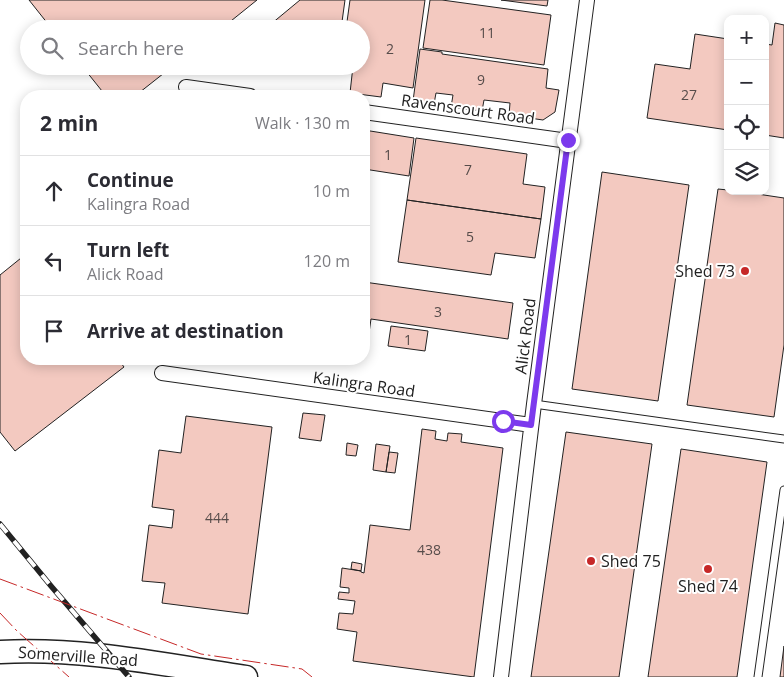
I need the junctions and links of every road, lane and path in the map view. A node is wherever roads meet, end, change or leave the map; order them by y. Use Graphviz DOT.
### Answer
graph roads {
  1 [pos="586,0"];
  2 [pos="186,87"];
  3 [pos="207,90"];
  4 [pos="370,113"];
  5 [pos="568,140"];
  6 [pos="162,373"];
  7 [pos="534,404"];
  8 [pos="531,425"];
  9 [pos="784,439"];
  10 [pos="784,490"];
  11 [pos="0,652"];
  12 [pos="246,677"];
  13 [pos="501,677"];
  14 [pos="758,677"];
  1 -- 5 [label="street, Alick Road"];
  2 -- 3 [label="street"];
  4 -- 5 [label="street, Ravenscourt Road"];
  5 -- 7 [label="street, Alick Road"];
  6 -- 8 [label="street, Kalingra Road"];
  7 -- 8 [label="street, Alick Road"];
  7 -- 9 [label="lane"];
  8 -- 13 [label="street, Alick Road"];
  10 -- 14 [label="lane"];
  11 -- 12 [label="main road, Somerville Road"];
}
